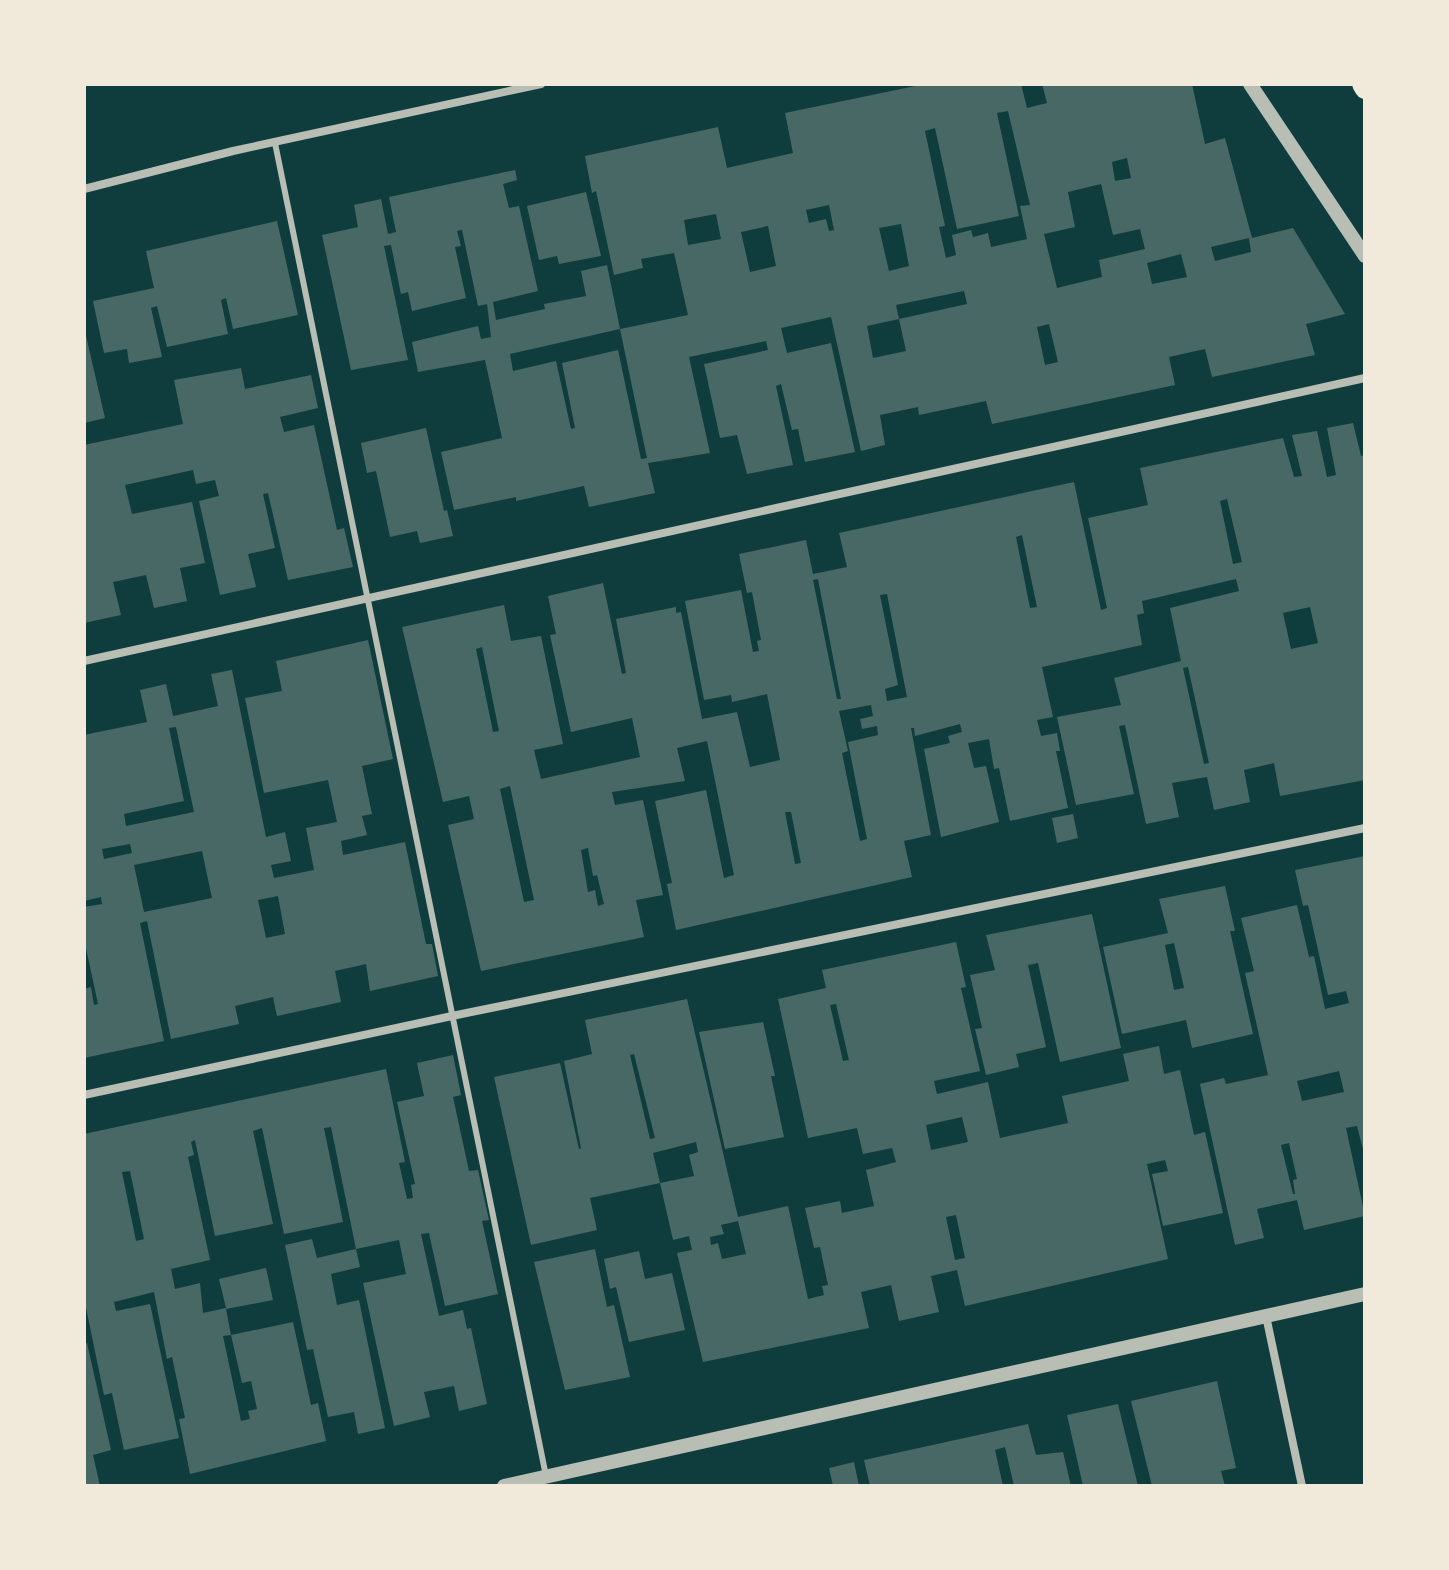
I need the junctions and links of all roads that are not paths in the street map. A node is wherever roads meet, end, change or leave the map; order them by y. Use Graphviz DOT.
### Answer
graph roads {
  1 [pos="541,84"];
  2 [pos="1250,84"];
  3 [pos="275,143"];
  4 [pos="84,189"];
  5 [pos="1365,256"];
  6 [pos="1365,378"];
  7 [pos="367,596"];
  8 [pos="84,661"];
  9 [pos="1365,828"];
  10 [pos="452,1016"];
  11 [pos="84,1095"];
  12 [pos="1365,1294"];
  13 [pos="1266,1316"];
  14 [pos="546,1476"];
  15 [pos="504,1486"];
  16 [pos="1302,1486"];
  1 -- 3 [label="street"];
  2 -- 5 [label="street"];
  3 -- 4 [label="street"];
  3 -- 7 [label="lane"];
  6 -- 7 [label="street"];
  7 -- 8 [label="street"];
  7 -- 10 [label="lane"];
  9 -- 10 [label="street"];
  10 -- 11 [label="street"];
  10 -- 14 [label="lane"];
  12 -- 13 [label="street"];
  13 -- 14 [label="street"];
  13 -- 16 [label="street"];
  14 -- 15 [label="street"];
}
